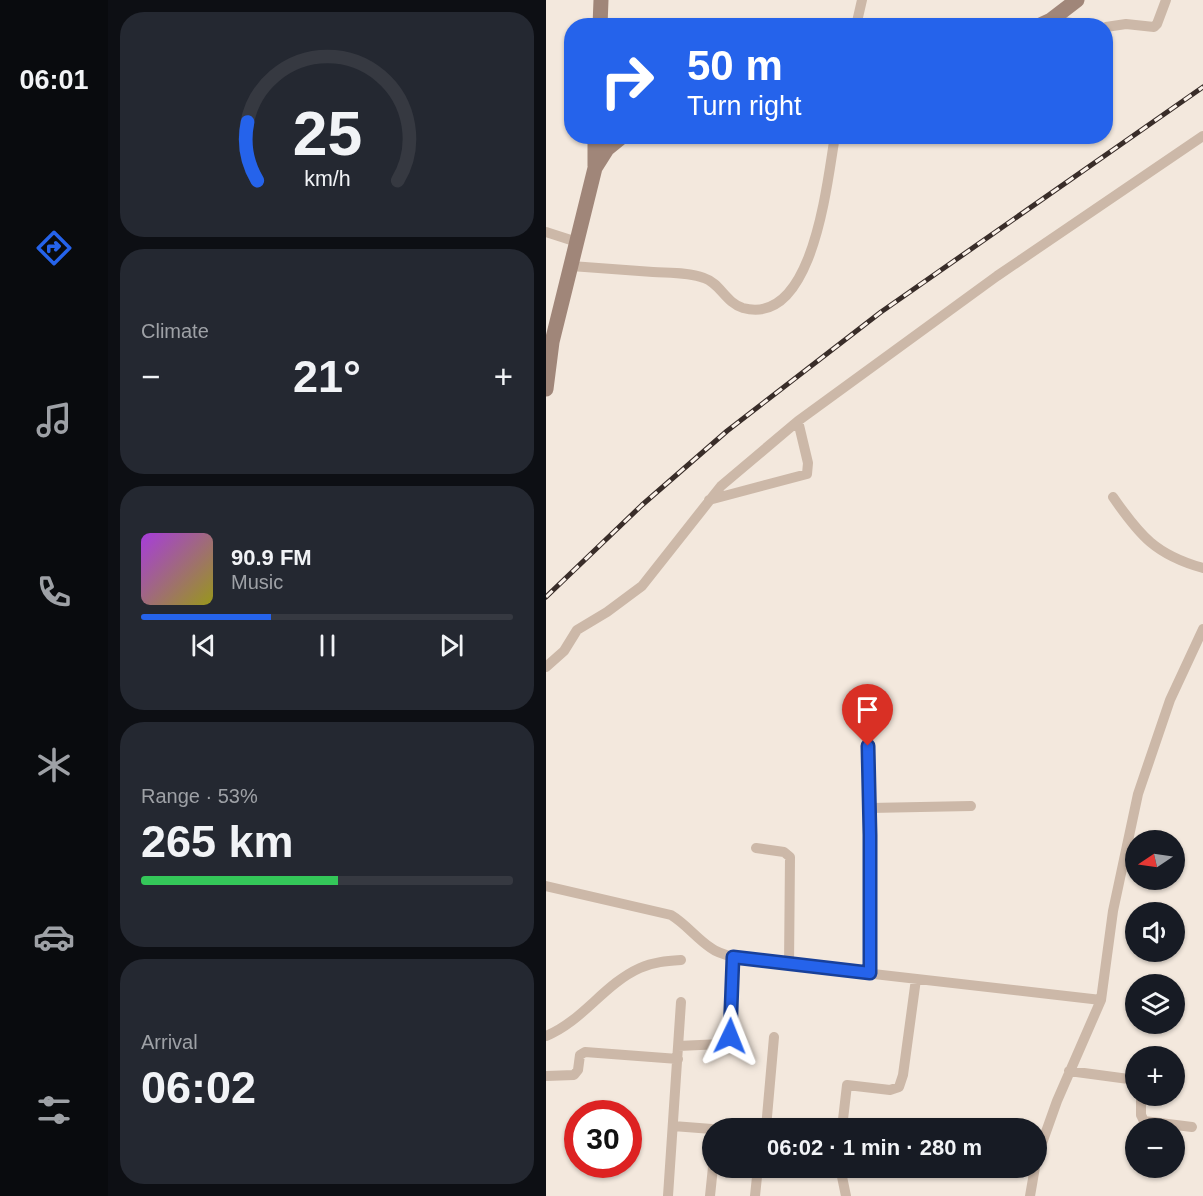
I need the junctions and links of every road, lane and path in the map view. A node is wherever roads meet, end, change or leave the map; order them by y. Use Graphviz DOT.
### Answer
graph roads {
  1 [pos="601,0"];
  2 [pos="862,0"];
  3 [pos="1077,0"];
  4 [pos="1166,0"];
  5 [pos="600,18"];
  6 [pos="858,18"];
  7 [pos="1051,18"];
  8 [pos="1113,26"];
  9 [pos="1203,136"];
  10 [pos="595,144"];
  11 [pos="613,144"];
  12 [pos="833,144"];
  13 [pos="595,168"];
  14 [pos="546,232"];
  15 [pos="577,242"];
  16 [pos="571,266"];
  17 [pos="549,343"];
  18 [pos="546,389"];
  19 [pos="798,421"];
  20 [pos="1113,498"];
  21 [pos="709,500"];
  22 [pos="1203,568"];
  23 [pos="1203,629"];
  24 [pos="546,667"];
  25 [pos="868,746"];
  26 [pos="971,806"];
  27 [pos="870,808"];
  28 [pos="756,848"];
  29 [pos="546,886"];
  30 [pos="733,957"];
  31 [pos="681,960"];
  32 [pos="789,965"];
  33 [pos="870,973"];
  34 [pos="916,979"];
  35 [pos="1101,1000"];
  36 [pos="681,1002"];
  37 [pos="546,1036"];
  38 [pos="774,1037"];
  39 [pos="678,1046"];
  40 [pos="678,1059"];
  41 [pos="1069,1071"];
  42 [pos="546,1076"];
  43 [pos="1125,1079"];
  44 [pos="1141,1106"];
  45 [pos="767,1118"];
  46 [pos="844,1118"];
  47 [pos="673,1126"];
  48 [pos="1192,1127"];
  49 [pos="702,1128"];
  50 [pos="1047,1129"];
  51 [pos="712,1178"];
  52 [pos="757,1178"];
  53 [pos="841,1178"];
  54 [pos="1033,1178"];
  55 [pos="668,1196"];
  56 [pos="710,1196"];
  57 [pos="755,1196"];
  58 [pos="846,1196"];
  59 [pos="1030,1196"];
  1 -- 5 [label="main road"];
  2 -- 6 [label="street"];
  3 -- 7 [label="main road"];
  4 -- 8 [label="street"];
  9 -- 19 [label="street"];
  10 -- 13 [label="main road"];
  11 -- 13 [label="main road"];
  12 -- 16 [label="street"];
  13 -- 15 [label="main road"];
  14 -- 15 [label="street"];
  15 -- 16 [label="main road"];
  16 -- 17 [label="main road"];
  17 -- 18 [label="main road"];
  19 -- 21 [label="street"];
  19 -- 21 [label="street"];
  20 -- 22 [label="street"];
  21 -- 24 [label="street"];
  23 -- 35 [label="street"];
  25 -- 27 [label="street"];
  26 -- 27 [label="street"];
  27 -- 33 [label="street"];
  28 -- 32 [label="street"];
  29 -- 30 [label="street"];
  30 -- 32 [label="street"];
  30 -- 39 [label="street"];
  31 -- 37 [label="street"];
  32 -- 33 [label="street"];
  33 -- 34 [label="street"];
  34 -- 35 [label="street"];
  34 -- 46 [label="street"];
  35 -- 41 [label="street"];
  36 -- 39 [label="street"];
  38 -- 45 [label="street"];
  39 -- 40 [label="street"];
  40 -- 42 [label="street"];
  40 -- 47 [label="street"];
  41 -- 43 [label="street"];
  41 -- 50 [label="street"];
  44 -- 48 [label="street"];
  47 -- 49 [label="street"];
  47 -- 55 [label="street"];
  51 -- 56 [label="street"];
  52 -- 57 [label="street"];
  53 -- 58 [label="street"];
  54 -- 59 [label="street"];
}
